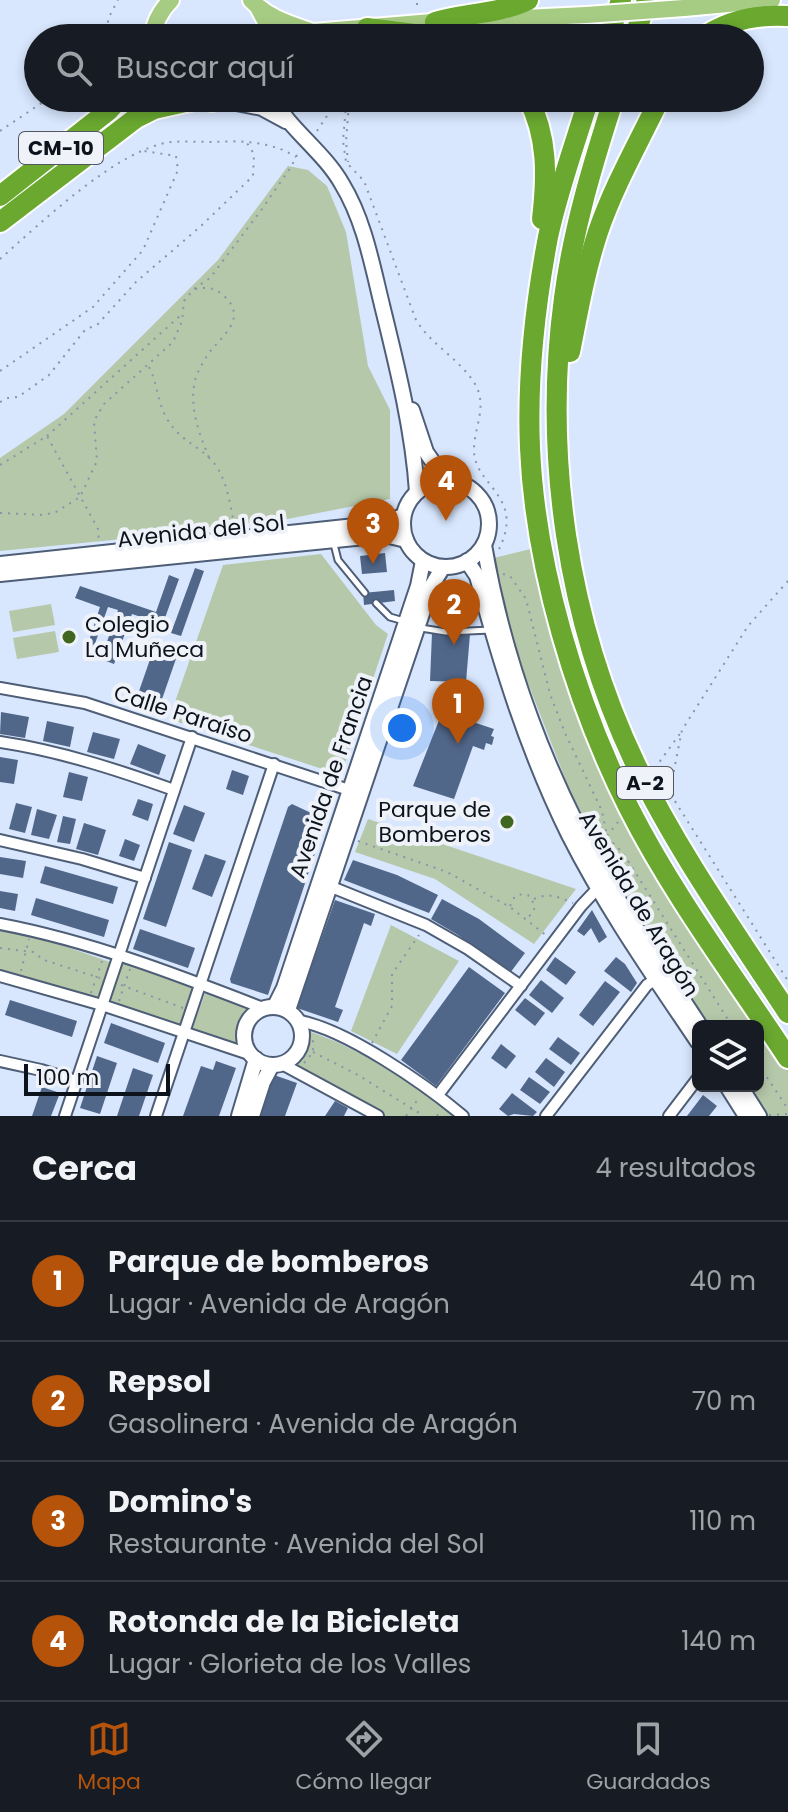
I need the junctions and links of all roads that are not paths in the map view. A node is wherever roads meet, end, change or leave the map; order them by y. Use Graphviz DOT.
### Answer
graph roads {
  1 [pos="171,0"];
  2 [pos="528,0"];
  3 [pos="621,0"];
  4 [pos="647,0"];
  5 [pos="772,0"];
  6 [pos="736,3"];
  7 [pos="255,4"];
  8 [pos="788,9"];
  9 [pos="788,16"];
  10 [pos="157,24"];
  11 [pos="267,24"];
  12 [pos="285,24"];
  13 [pos="448,24"];
  14 [pos="498,24"];
  15 [pos="613,24"];
  16 [pos="639,24"];
  17 [pos="730,24"];
  18 [pos="103,112"];
  19 [pos="148,112"];
  20 [pos="269,112"];
  21 [pos="283,112"];
  22 [pos="534,112"];
  23 [pos="585,112"];
  24 [pos="610,112"];
  25 [pos="653,112"];
  26 [pos="293,125"];
  27 [pos="0,196"];
  28 [pos="0,222"];
  29 [pos="538,306"];
  30 [pos="393,352"];
  31 [pos="446,481"];
  32 [pos="417,492"];
  33 [pos="562,495"];
  34 [pos="403,516"];
  35 [pos="333,540"];
  36 [pos="406,540"];
  37 [pos="484,545"];
  38 [pos="423,561"];
  39 [pos="467,561"];
  40 [pos="0,564"];
  41 [pos="443,567"];
  42 [pos="0,574"];
  43 [pos="365,593"];
  44 [pos="376,603"];
  45 [pos="411,625"];
  46 [pos="492,630"];
  47 [pos="0,688"];
  48 [pos="192,737"];
  49 [pos="0,742"];
  50 [pos="274,764"];
  51 [pos="174,790"];
  52 [pos="349,790"];
  53 [pos="0,840"];
  54 [pos="145,878"];
  55 [pos="329,886"];
  56 [pos="598,888"];
  57 [pos="0,924"];
  58 [pos="119,957"];
  59 [pos="0,976"];
  60 [pos="656,979"];
  61 [pos="200,984"];
  62 [pos="521,986"];
  63 [pos="102,1005"];
  64 [pos="788,1013"];
  65 [pos="288,1014"];
  66 [pos="696,1020"];
  67 [pos="184,1033"];
  68 [pos="692,1033"];
  69 [pos="254,1057"];
  70 [pos="788,1058"];
  71 [pos="0,1061"];
  72 [pos="277,1064"];
  73 [pos="76,1081"];
  74 [pos="692,1086"];
  75 [pos="731,1092"];
  76 [pos="744,1092"];
  77 [pos="438,1095"];
  78 [pos="65,1116"];
  79 [pos="156,1116"];
  80 [pos="239,1116"];
  81 [pos="252,1116"];
  82 [pos="378,1116"];
  83 [pos="463,1116"];
  84 [pos="546,1116"];
  85 [pos="669,1116"];
  86 [pos="746,1116"];
  87 [pos="759,1116"];
  1 -- 10 [label="main road"];
  2 -- 13 [label="highway"];
  3 -- 15 [label="highway"];
  4 -- 16 [label="highway"];
  5 -- 6 [label="main road"];
  6 -- 8 [label="main road"];
  6 -- 14 [label="main road, bridge"];
  7 -- 11 [label="main road"];
  7 -- 12 [label="main road"];
  9 -- 17 [label="highway"];
  18 -- 27 [label="highway, CM-10"];
  19 -- 28 [label="highway, CM-10"];
  20 -- 26 [label="main road"];
  21 -- 26 [label="main road"];
  22 -- 29 [label="highway"];
  23 -- 29 [label="highway, A-2"];
  24 -- 33 [label="highway, A-2"];
  25 -- 33 [label="highway"];
  26 -- 30 [label="main road"];
  29 -- 70 [label="highway, A-2"];
  30 -- 31 [label="main road"];
  30 -- 32 [label="main road"];
  31 -- 32 [label="main road"];
  31 -- 37 [label="main road"];
  32 -- 34 [label="main road"];
  33 -- 64 [label="highway, A-2"];
  34 -- 36 [label="main road"];
  34 -- 40 [label="main road, Avenida del Sol"];
  35 -- 36 [label="main road, Avenida del Sol"];
  35 -- 42 [label="main road, Avenida del Sol"];
  35 -- 43 [label="lane"];
  36 -- 38 [label="main road"];
  37 -- 39 [label="main road"];
  37 -- 66 [label="main road, Avenida de Aragón"];
  38 -- 41 [label="main road"];
  38 -- 45 [label="main road, Avenida de Francia"];
  39 -- 41 [label="main road"];
  39 -- 46 [label="main road, Avenida de Aragón"];
  41 -- 45 [label="main road, Avenida de Francia"];
  44 -- 45 [label="lane"];
  45 -- 46 [label="lane"];
  45 -- 52 [label="main road, Avenida de Francia"];
  45 -- 55 [label="main road, Avenida de Francia"];
  46 -- 56 [label="main road, Avenida de Aragón"];
  47 -- 48 [label="street, Calle Paraíso"];
  48 -- 50 [label="street, Calle Paraíso"];
  48 -- 51 [label="street"];
  49 -- 51 [label="street"];
  50 -- 52 [label="street, Calle Paraíso"];
  50 -- 61 [label="street"];
  51 -- 54 [label="street"];
  52 -- 65 [label="main road, Avenida de Francia"];
  53 -- 54 [label="street"];
  54 -- 58 [label="street"];
  55 -- 62 [label="street"];
  55 -- 65 [label="main road, Avenida de Francia"];
  56 -- 60 [label="main road, Avenida de Aragón"];
  56 -- 62 [label="street"];
  57 -- 58 [label="street"];
  58 -- 61 [label="street"];
  58 -- 63 [label="street"];
  59 -- 63 [label="street"];
  60 -- 68 [label="main road, Avenida de Aragón"];
  60 -- 84 [label="street"];
  61 -- 65 [label="street"];
  61 -- 67 [label="street"];
  62 -- 77 [label="street"];
  63 -- 67 [label="street"];
  63 -- 73 [label="street"];
  65 -- 69 [label="main road"];
  65 -- 72 [label="main road"];
  65 -- 77 [label="street"];
  67 -- 69 [label="street"];
  67 -- 79 [label="street"];
  69 -- 72 [label="main road"];
  69 -- 80 [label="main road"];
  71 -- 73 [label="street"];
  72 -- 81 [label="main road"];
  72 -- 82 [label="street"];
  73 -- 78 [label="street"];
  74 -- 85 [label="street"];
  75 -- 86 [label="main road"];
  76 -- 87 [label="main road"];
  77 -- 83 [label="street"];
}
